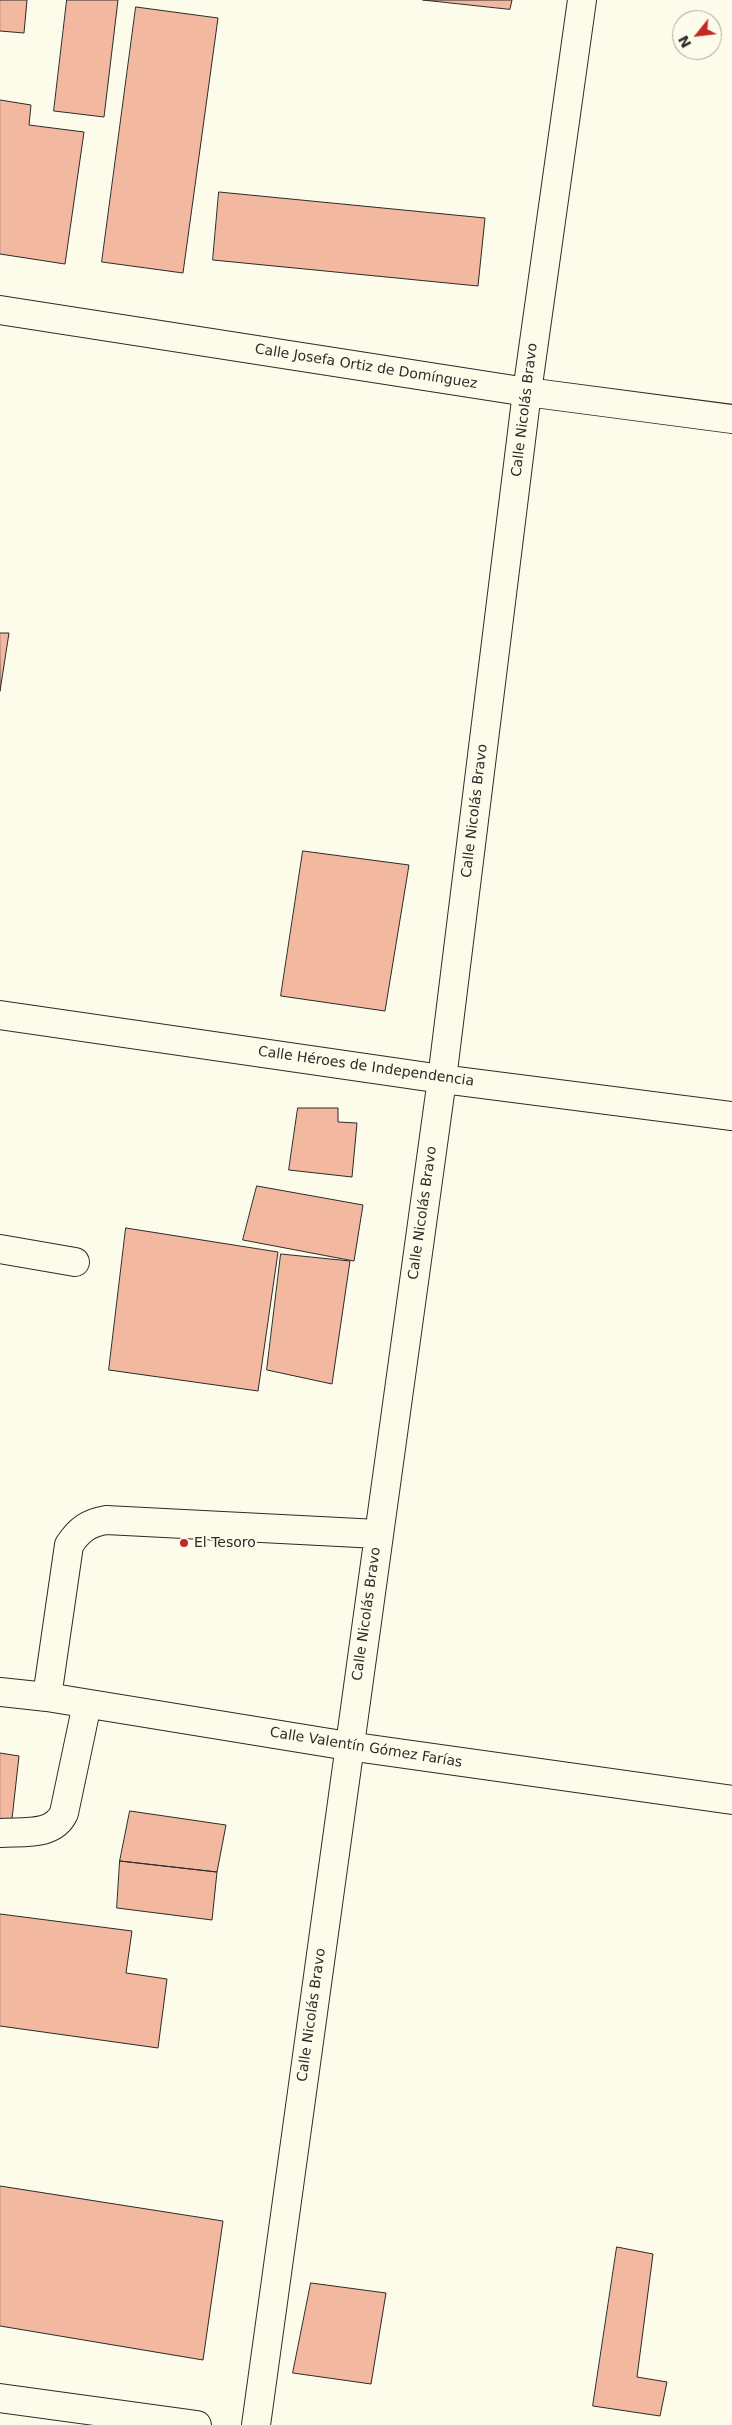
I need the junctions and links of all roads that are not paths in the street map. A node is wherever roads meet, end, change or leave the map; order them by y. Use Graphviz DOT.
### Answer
graph roads {
  1 [pos="582,0"];
  2 [pos="0,310"];
  3 [pos="527,392"];
  4 [pos="732,419"];
  5 [pos="0,1015"];
  6 [pos="442,1079"];
  7 [pos="732,1116"];
  8 [pos="0,1250"];
  9 [pos="75,1262"];
  10 [pos="378,1534"];
  11 [pos="0,1692"];
  12 [pos="47,1697"];
  13 [pos="87,1704"];
  14 [pos="348,1746"];
  15 [pos="732,1800"];
  16 [pos="0,1833"];
  17 [pos="0,2398"];
  18 [pos="197,2425"];
  19 [pos="256,2425"];
  1 -- 3 [label="street, Calle Nicolás Bravo"];
  2 -- 3 [label="street, Calle Josefa Ortiz de Domínguez"];
  3 -- 4 [label="street, Calle Josefa Ortiz de Domínguez"];
  3 -- 6 [label="street, Calle Nicolás Bravo"];
  5 -- 6 [label="street, Calle Héroes de Independencia"];
  6 -- 7 [label="street, Calle Héroes de Independencia"];
  6 -- 10 [label="street, Calle Nicolás Bravo"];
  8 -- 9 [label="street"];
  10 -- 12 [label="street"];
  10 -- 14 [label="street, Calle Nicolás Bravo"];
  11 -- 12 [label="street, Calle Valentín Gómez Farías"];
  12 -- 13 [label="street, Calle Valentín Gómez Farías"];
  13 -- 14 [label="street, Calle Valentín Gómez Farías"];
  13 -- 16 [label="street"];
  14 -- 15 [label="street, Calle Valentín Gómez Farías"];
  14 -- 19 [label="street, Calle Nicolás Bravo"];
  17 -- 18 [label="street"];
}
